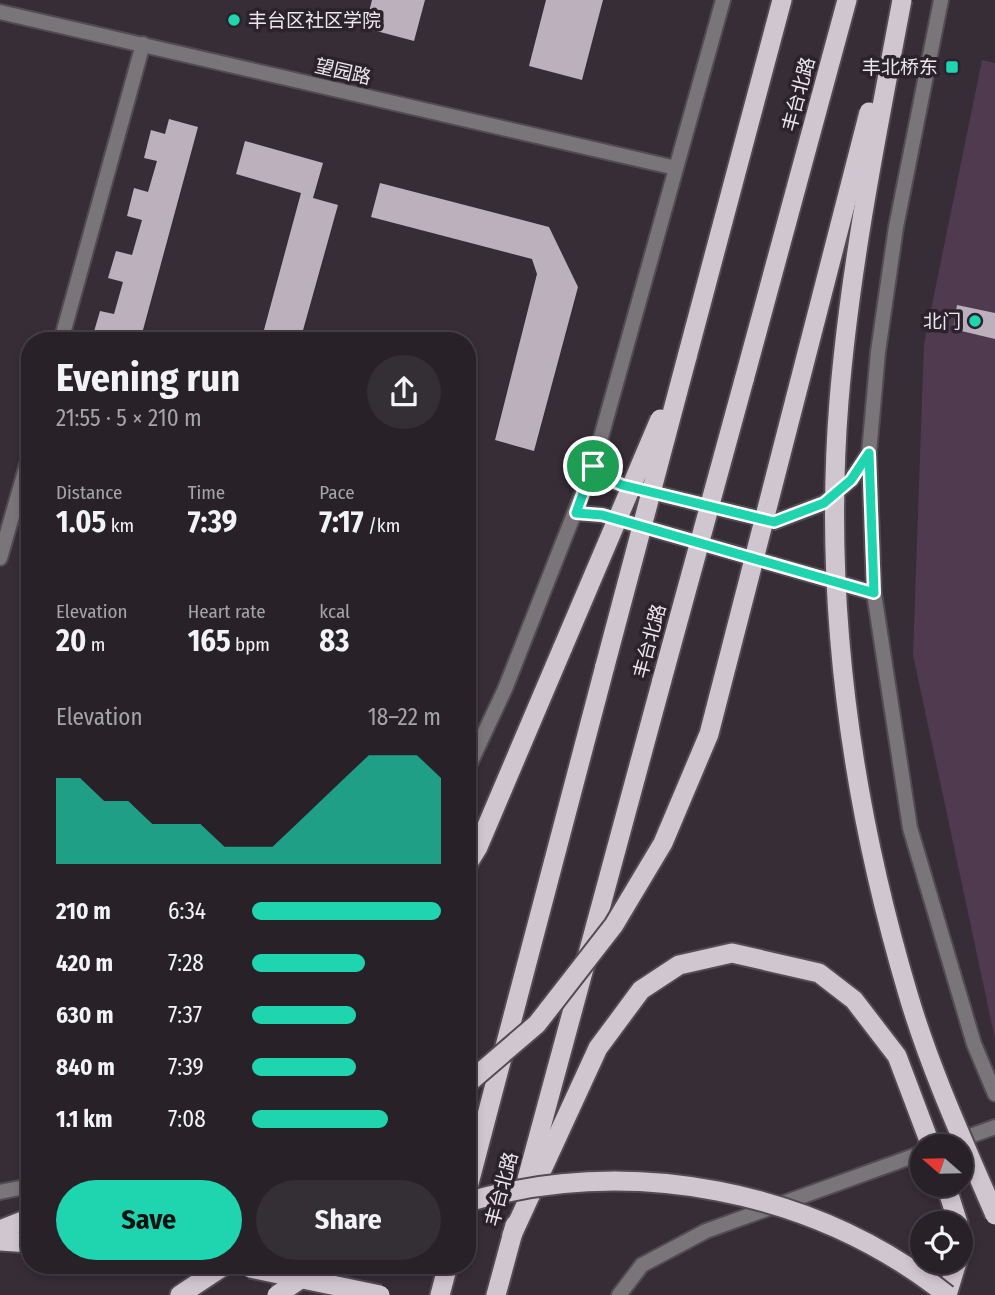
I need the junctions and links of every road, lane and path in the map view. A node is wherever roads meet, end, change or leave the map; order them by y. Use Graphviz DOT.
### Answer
graph roads {
  1 [pos="723,0"];
  2 [pos="782,0"];
  3 [pos="847,0"];
  4 [pos="900,0"];
  5 [pos="942,0"];
  6 [pos="0,12"];
  7 [pos="143,44"];
  8 [pos="676,168"];
  9 [pos="63,332"];
  10 [pos="687,357"];
  11 [pos="869,453"];
  12 [pos="593,466"];
  13 [pos="21,485"];
  14 [pos="576,513"];
  15 [pos="0,558"];
  16 [pos="874,593"];
  17 [pos="476,751"];
  18 [pos="476,850"];
  19 [pos="476,1076"];
  20 [pos="995,1094"];
  21 [pos="995,1127"];
  22 [pos="926,1134"];
  23 [pos="973,1135"];
  24 [pos="476,1157"];
  25 [pos="910,1157"];
  26 [pos="21,1188"];
  27 [pos="0,1192"];
  28 [pos="476,1200"];
  29 [pos="995,1215"];
  30 [pos="21,1222"];
  31 [pos="0,1230"];
  32 [pos="512,1235"];
  33 [pos="0,1241"];
  34 [pos="21,1242"];
  35 [pos="212,1274"];
  36 [pos="282,1274"];
  37 [pos="306,1274"];
  38 [pos="317,1274"];
  39 [pos="446,1274"];
  40 [pos="953,1274"];
  41 [pos="180,1295"];
  42 [pos="277,1295"];
  43 [pos="312,1295"];
  44 [pos="380,1295"];
  45 [pos="440,1295"];
  46 [pos="496,1295"];
  47 [pos="619,1295"];
  48 [pos="947,1295"];
  1 -- 8 [label="street"];
  2 -- 10 [label="highway, 丰台北路"];
  3 -- 32 [label="highway, 丰台北路, bridge"];
  4 -- 19 [label="highway, bridge"];
  4 -- 29 [label="highway, bridge"];
  5 -- 11 [label="street"];
  6 -- 7 [label="street, 望园路"];
  7 -- 8 [label="street, 望园路"];
  7 -- 9 [label="street"];
  8 -- 12 [label="street"];
  10 -- 18 [label="highway, bridge"];
  10 -- 24 [label="highway, 丰台北路, bridge"];
  11 -- 12 [label="street"];
  11 -- 16 [label="street"];
  12 -- 14 [label="street"];
  13 -- 15 [label="street"];
  14 -- 16 [label="street"];
  14 -- 17 [label="street"];
  16 -- 20 [label="street"];
  21 -- 23 [label="street"];
  22 -- 32 [label="highway"];
  25 -- 47 [label="street"];
  26 -- 27 [label="street"];
  28 -- 48 [label="highway, bridge"];
  30 -- 31 [label="highway"];
  32 -- 46 [label="highway, 丰台北路"];
  33 -- 34 [label="highway"];
  35 -- 41 [label="highway"];
  36 -- 44 [label="highway, bridge"];
  37 -- 42 [label="highway, bridge"];
  38 -- 43 [label="street"];
  39 -- 45 [label="highway"];
  40 -- 48 [label="highway"];
}
